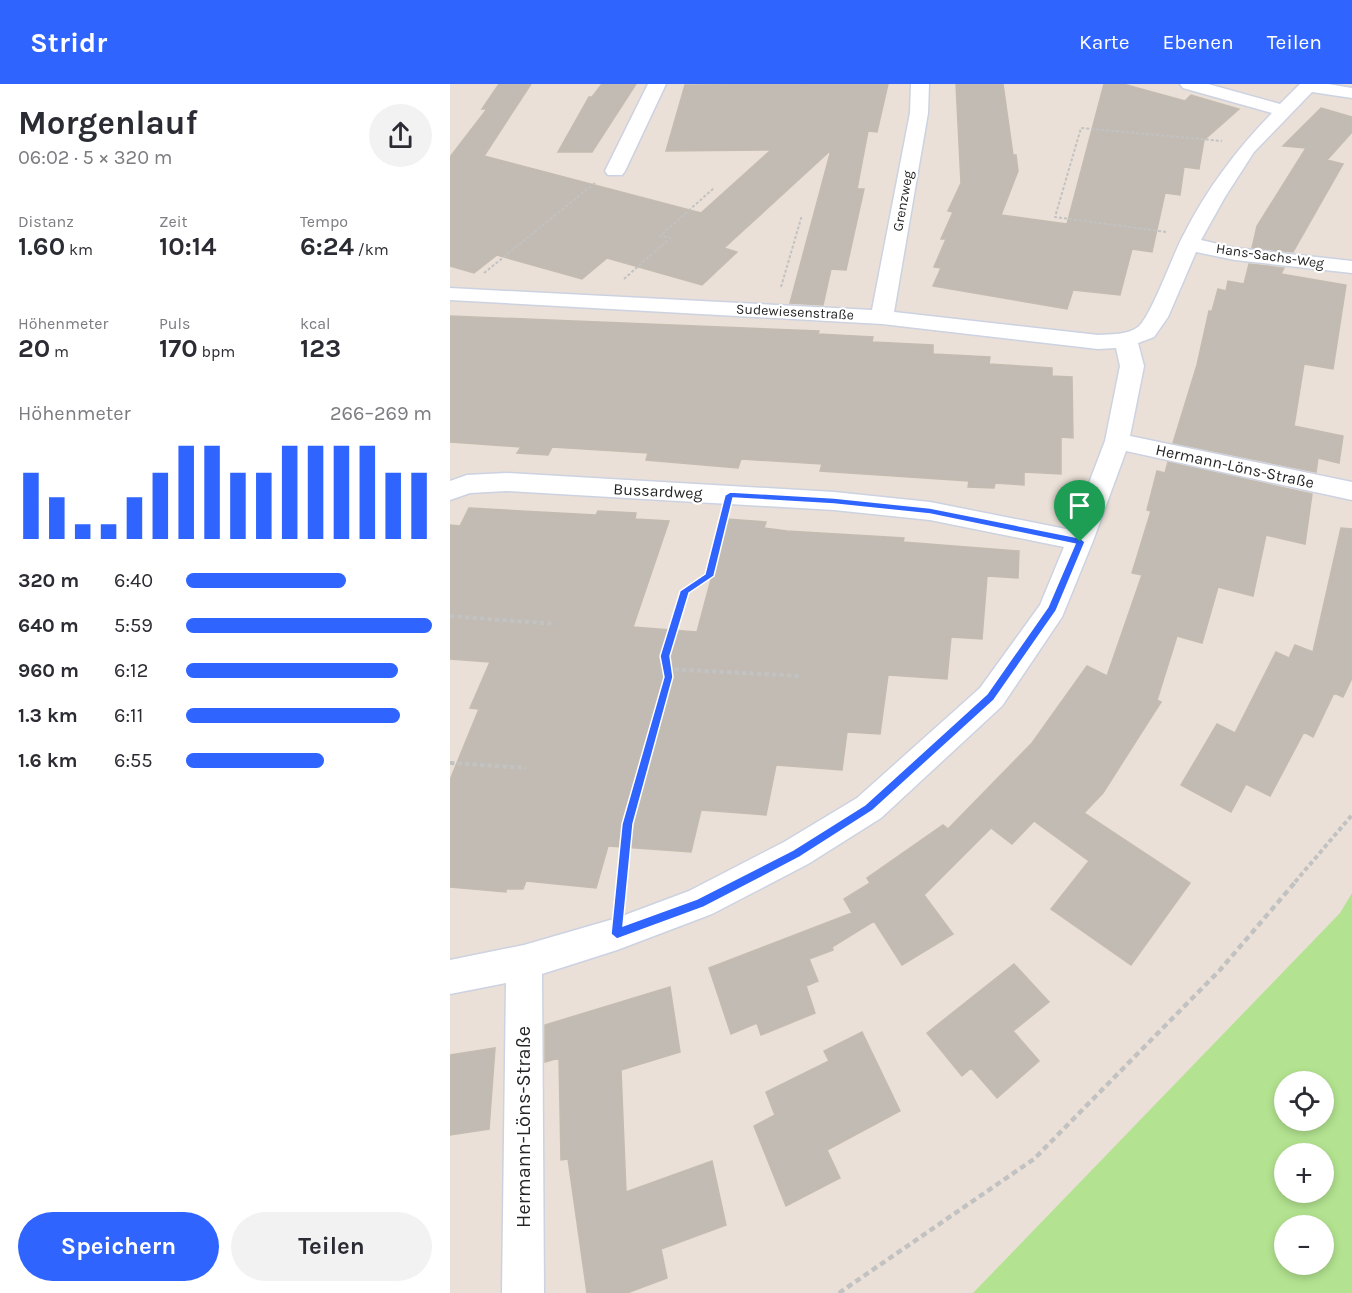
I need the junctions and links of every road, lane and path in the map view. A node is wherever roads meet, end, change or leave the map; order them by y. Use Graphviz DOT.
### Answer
graph roads {
  1 [pos="657,84"];
  2 [pos="920,84"];
  3 [pos="1189,84"];
  4 [pos="1309,85"];
  5 [pos="1352,93"];
  6 [pos="1284,111"];
  7 [pos="1251,144"];
  8 [pos="615,171"];
  9 [pos="714,188"];
  10 [pos="802,215"];
  11 [pos="1191,240"];
  12 [pos="1352,267"];
  13 [pos="456,295"];
  14 [pos="610,303"];
  15 [pos="774,311"];
  16 [pos="882,317"];
  17 [pos="1126,340"];
  18 [pos="1117,441"];
  19 [pos="450,491"];
  20 [pos="1352,491"];
  21 [pos="730,495"];
  22 [pos="1080,542"];
  23 [pos="450,616"];
  24 [pos="555,624"];
  25 [pos="667,669"];
  26 [pos="801,676"];
  27 [pos="450,764"];
  28 [pos="526,768"];
  29 [pos="1352,815"];
  30 [pos="617,934"];
  31 [pos="524,962"];
  32 [pos="450,977"];
  33 [pos="523,1293"];
  34 [pos="839,1293"];
  1 -- 8 [label="street"];
  2 -- 16 [label="street, Grenzweg"];
  3 -- 6 [label="street"];
  4 -- 5 [label="street"];
  4 -- 6 [label="street"];
  6 -- 7 [label="street"];
  7 -- 11 [label="street"];
  7 -- 11 [label="path"];
  8 -- 13 [label="path"];
  9 -- 14 [label="path"];
  10 -- 15 [label="path"];
  11 -- 12 [label="street, Hans-Sachs-Weg"];
  11 -- 17 [label="street"];
  13 -- 14 [label="street, Sudewiesenstraße"];
  14 -- 15 [label="street, Sudewiesenstraße"];
  15 -- 16 [label="street, Sudewiesenstraße"];
  16 -- 17 [label="street, Sudewiesenstraße"];
  17 -- 18 [label="street"];
  18 -- 20 [label="street, Hermann-Löns-Straße"];
  18 -- 22 [label="street"];
  19 -- 21 [label="street, Bussardweg"];
  21 -- 22 [label="street, Bussardweg"];
  21 -- 25 [label="path"];
  22 -- 30 [label="street"];
  23 -- 24 [label="path"];
  25 -- 26 [label="path"];
  25 -- 30 [label="path"];
  27 -- 28 [label="path"];
  29 -- 34 [label="path"];
  30 -- 31 [label="street"];
  31 -- 32 [label="street"];
  31 -- 33 [label="street, Hermann-Löns-Straße"];
}
